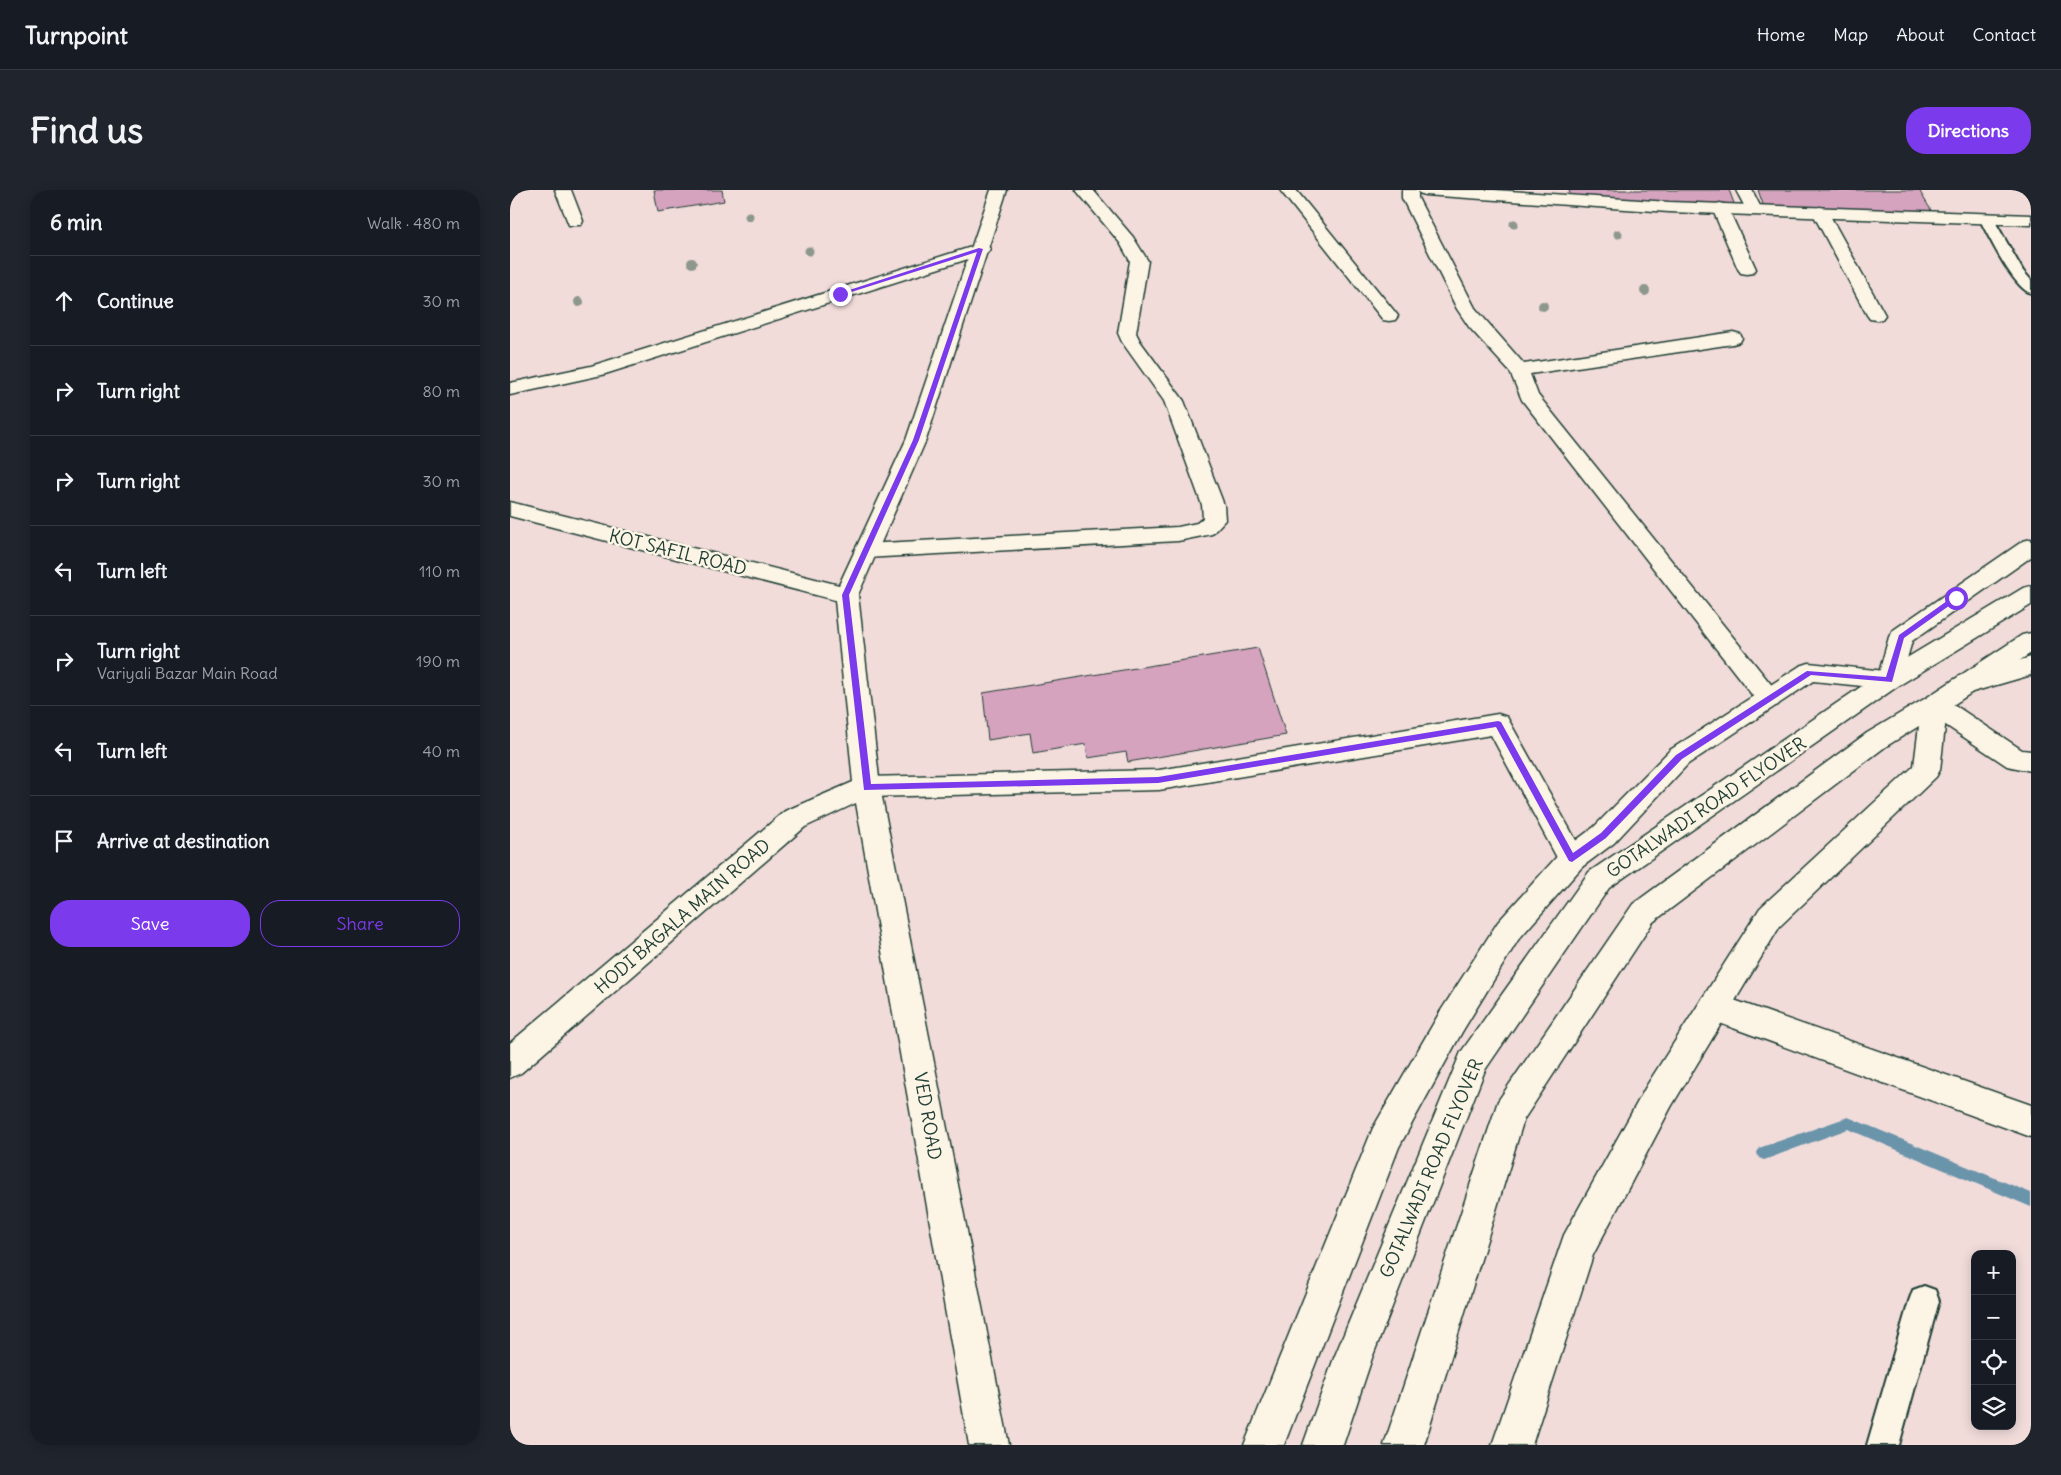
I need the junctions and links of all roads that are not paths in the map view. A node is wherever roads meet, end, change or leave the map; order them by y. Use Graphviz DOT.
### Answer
graph roads {
  1 [pos="563,190"];
  2 [pos="999,190"];
  3 [pos="1084,190"];
  4 [pos="1288,190"];
  5 [pos="1410,190"];
  6 [pos="1425,190"];
  7 [pos="1744,190"];
  8 [pos="1720,208"];
  9 [pos="1754,210"];
  10 [pos="1820,212"];
  11 [pos="1986,218"];
  12 [pos="2031,220"];
  13 [pos="575,221"];
  14 [pos="980,249"];
  15 [pos="1747,268"];
  16 [pos="2031,289"];
  17 [pos="1876,315"];
  18 [pos="1389,316"];
  19 [pos="1733,338"];
  20 [pos="1519,370"];
  21 [pos="510,389"];
  22 [pos="510,509"];
  23 [pos="2031,546"];
  24 [pos="865,551"];
  25 [pos="846,595"];
  26 [pos="2022,599"];
  27 [pos="2031,641"];
  28 [pos="2031,666"];
  29 [pos="1889,680"];
  30 [pos="1962,686"];
  31 [pos="1769,699"];
  32 [pos="1935,705"];
  33 [pos="2031,761"];
  34 [pos="867,787"];
  35 [pos="1572,859"];
  36 [pos="1714,1007"];
  37 [pos="510,1064"];
  38 [pos="2031,1121"];
  39 [pos="1924,1301"];
  40 [pos="988,1445"];
  41 [pos="1264,1445"];
  42 [pos="1323,1445"];
  43 [pos="1404,1445"];
  44 [pos="1512,1445"];
  45 [pos="1883,1445"];
  1 -- 13 [label="street"];
  2 -- 14 [label="street"];
  3 -- 24 [label="street"];
  4 -- 18 [label="street"];
  5 -- 20 [label="street"];
  6 -- 8 [label="street"];
  7 -- 9 [label="street"];
  8 -- 9 [label="street"];
  8 -- 15 [label="street"];
  9 -- 10 [label="street"];
  10 -- 11 [label="street"];
  10 -- 17 [label="street"];
  11 -- 12 [label="street"];
  11 -- 16 [label="lane"];
  14 -- 21 [label="street"];
  14 -- 24 [label="street"];
  19 -- 20 [label="street"];
  20 -- 31 [label="street"];
  22 -- 25 [label="street, KOT SAFIL ROAD"];
  23 -- 29 [label="street"];
  24 -- 25 [label="street"];
  25 -- 34 [label="street, VED ROAD"];
  26 -- 29 [label="street, GOTALWADI ROAD FLYOVER"];
  27 -- 30 [label="street"];
  28 -- 30 [label="street"];
  29 -- 31 [label="street"];
  29 -- 42 [label="street, GOTALWADI ROAD FLYOVER"];
  30 -- 32 [label="street"];
  31 -- 35 [label="street"];
  32 -- 33 [label="street"];
  32 -- 36 [label="street"];
  32 -- 43 [label="street"];
  34 -- 35 [label="street"];
  34 -- 37 [label="street, HODI BAGALA MAIN ROAD"];
  34 -- 40 [label="street, VED ROAD"];
  35 -- 41 [label="street"];
  36 -- 38 [label="street"];
  36 -- 44 [label="street"];
  39 -- 45 [label="lane"];
}
